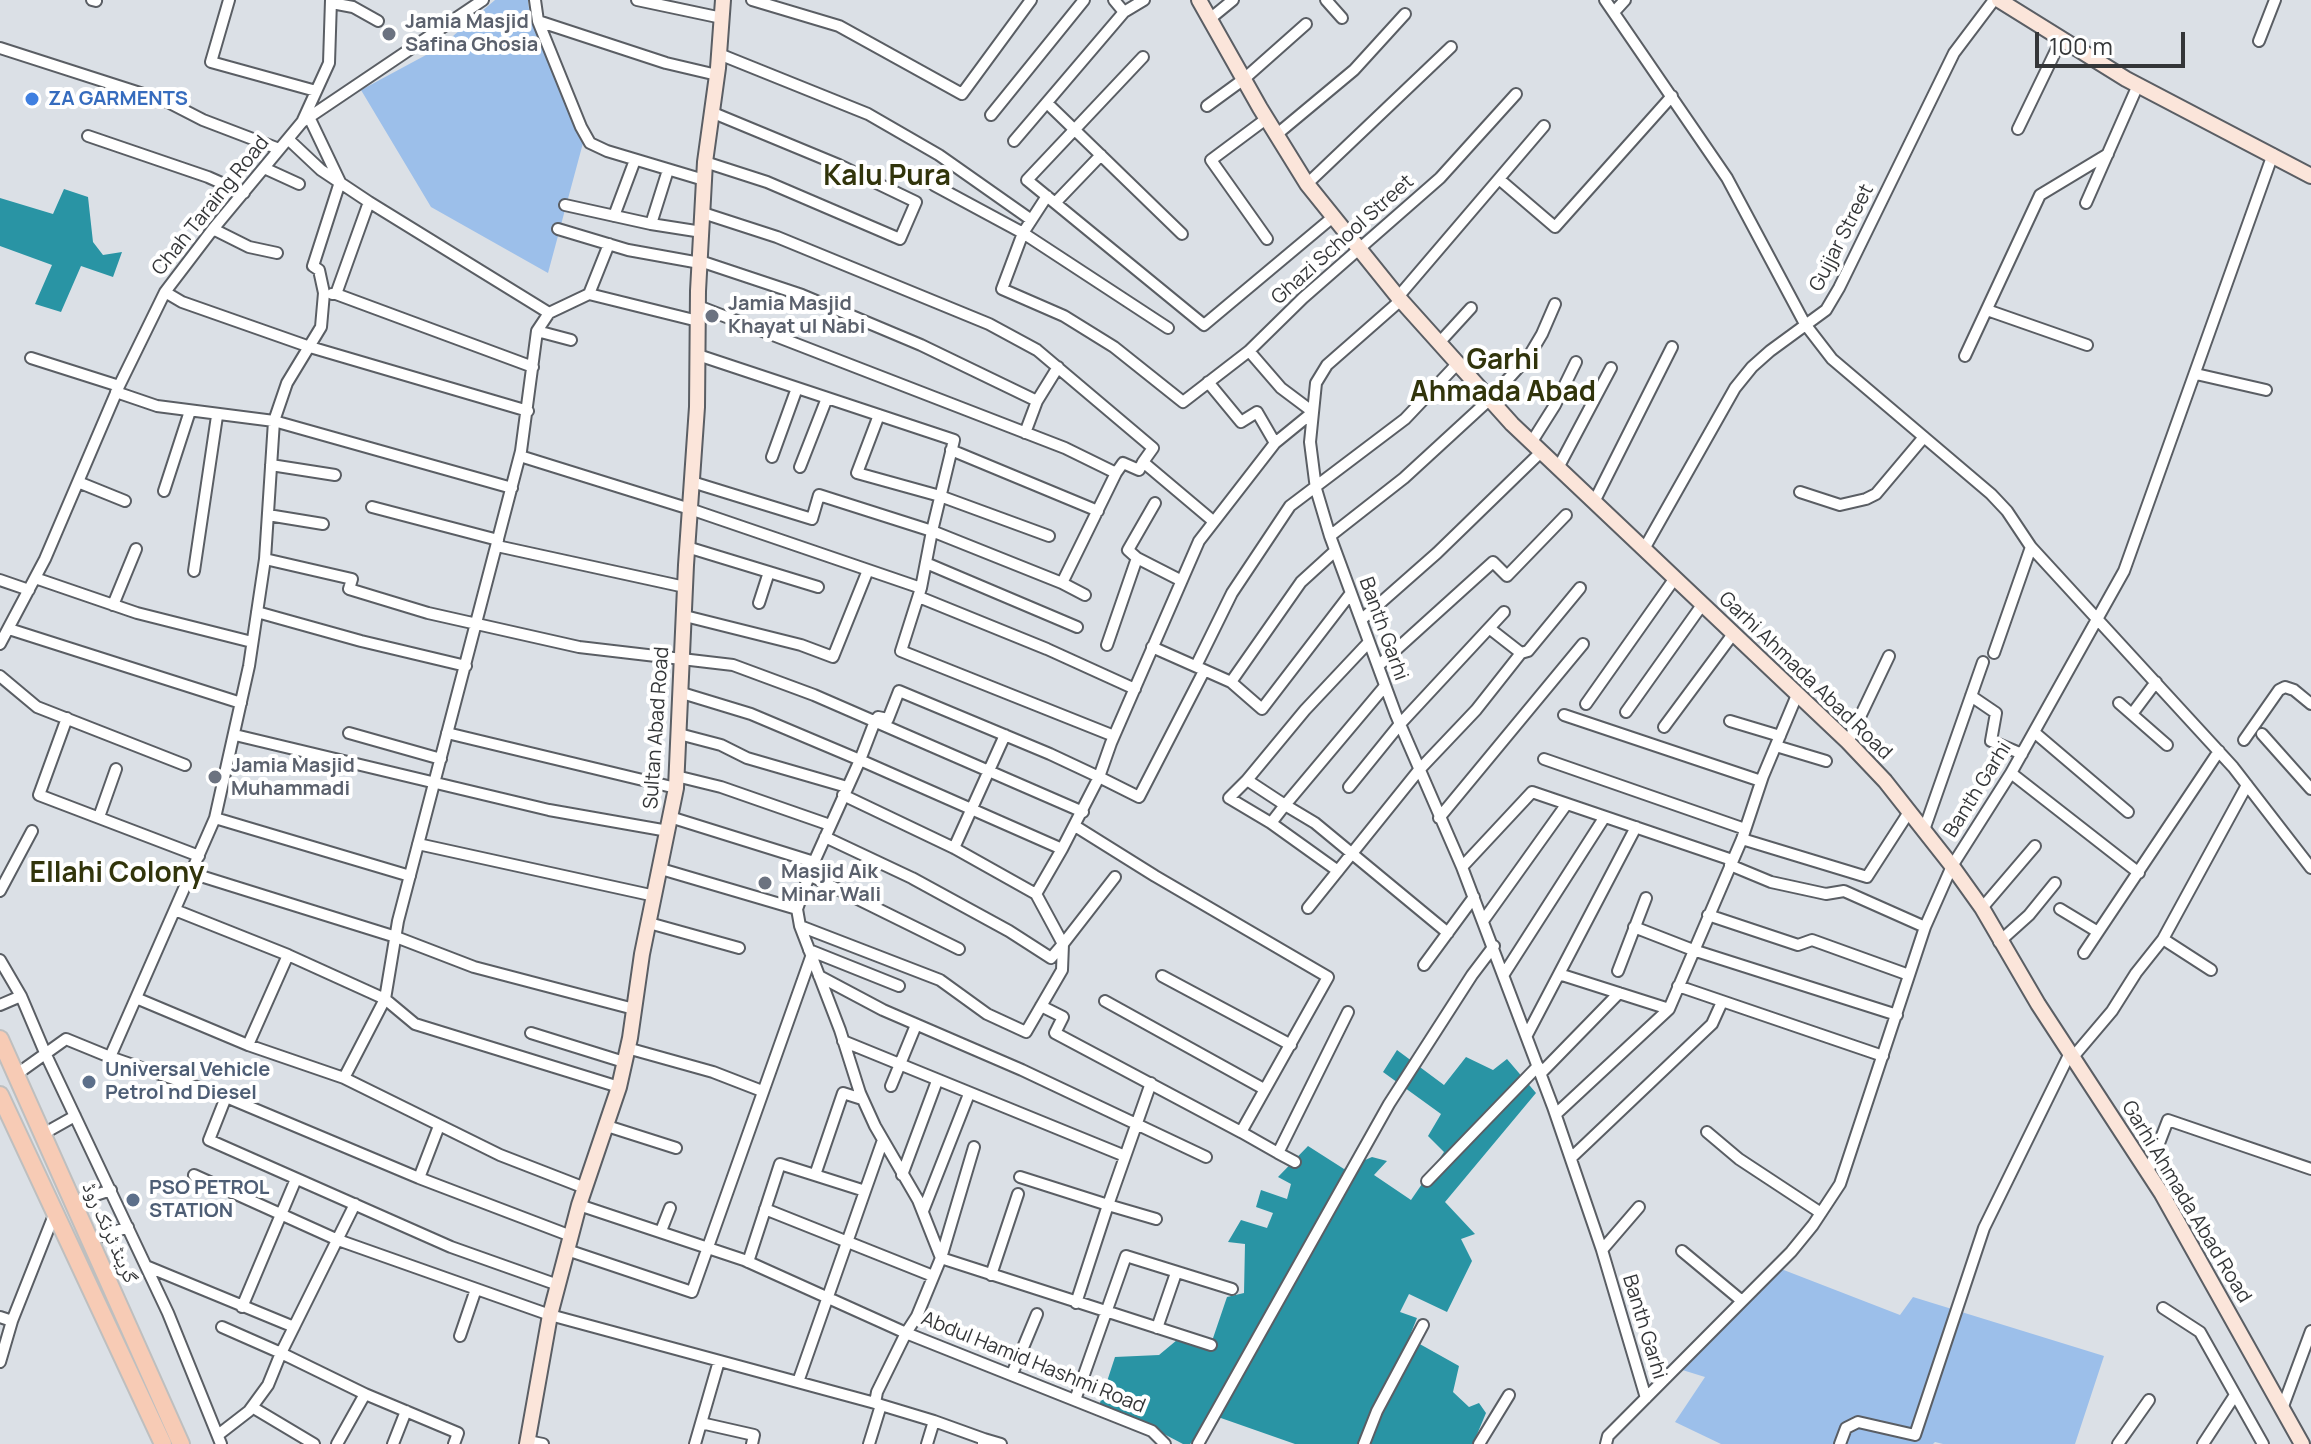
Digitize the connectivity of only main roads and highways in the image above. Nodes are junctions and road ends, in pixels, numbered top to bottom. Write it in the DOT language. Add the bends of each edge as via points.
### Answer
graph roads {
  1 [pos="0,1039"];
  2 [pos="0,1095"];
  3 [pos="163,1444"];
  4 [pos="181,1444"];
  1 -- 4 [label="main road, گرینڈ ٹرنک روڈ"];
  2 -- 3 [label="main road"];
}
